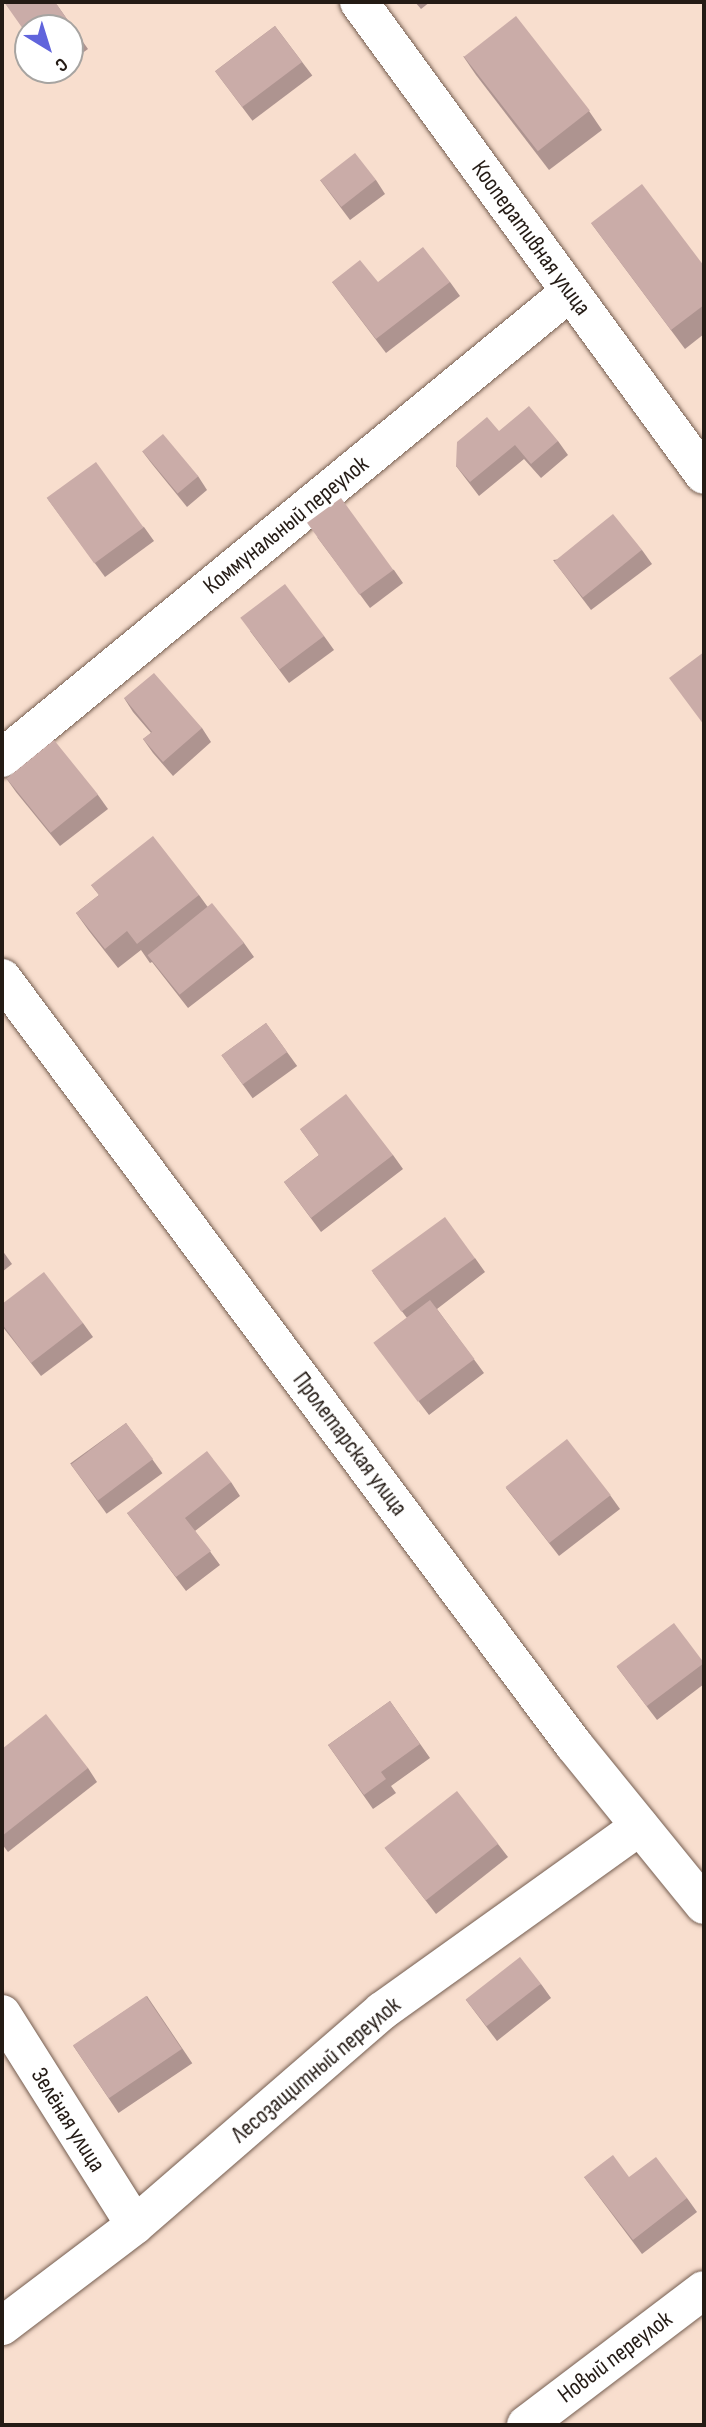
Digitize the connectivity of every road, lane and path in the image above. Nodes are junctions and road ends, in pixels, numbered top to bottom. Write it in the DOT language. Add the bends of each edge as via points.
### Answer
graph roads {
  1 [pos="359,2"];
  2 [pos="570,292"];
  3 [pos="704,475"];
  4 [pos="2,758"];
  5 [pos="2,978"];
  6 [pos="640,1826"];
  7 [pos="704,1905"];
  8 [pos="2,2014"];
  9 [pos="135,2225"];
  10 [pos="704,2290"];
  11 [pos="2,2326"];
  12 [pos="526,2425"];
  1 -- 2 [label="street, Кооперативная улица"];
  2 -- 3 [label="street, Кооперативная улица"];
  2 -- 4 [label="street, Коммунальный переулок"];
  5 -- 6 [label="street, Пролетарская улица" via="574,1745"];
  6 -- 7 [label="street, Пролетарская улица"];
  6 -- 9 [label="street, Лесозащитный переулок" via="382,2011"];
  8 -- 9 [label="street, Зелёная улица"];
  9 -- 11 [label="street, Лесозащитный переулок"];
  10 -- 12 [label="street, Новый переулок"];
}
